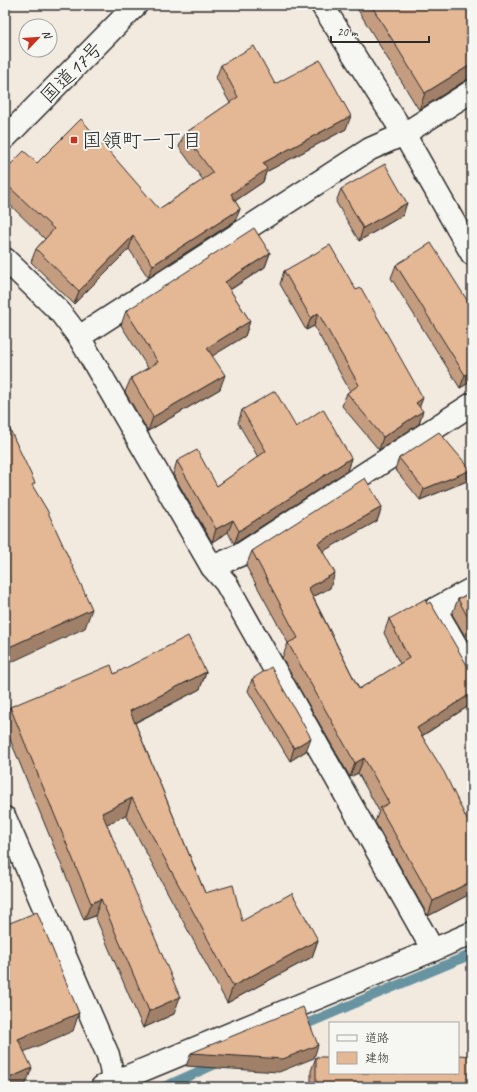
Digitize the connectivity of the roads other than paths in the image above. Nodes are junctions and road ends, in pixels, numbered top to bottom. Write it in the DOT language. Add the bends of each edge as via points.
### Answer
graph roads {
  1 [pos="136,5"];
  2 [pos="322,5"];
  3 [pos="472,92"];
  4 [pos="404,134"];
  5 [pos="5,138"];
  6 [pos="472,254"];
  7 [pos="5,259"];
  8 [pos="79,337"];
  9 [pos="472,404"];
  10 [pos="212,567"];
  11 [pos="472,590"];
  12 [pos="472,673"];
  13 [pos="5,818"];
  14 [pos="472,933"];
  15 [pos="433,950"];
  16 [pos="109,1086"];
  1 -- 5 [label="main road, 国道17号"];
  2 -- 4 [label="main road"];
  3 -- 4 [label="main road"];
  4 -- 6 [label="main road"];
  4 -- 8 [label="main road" via="370,149"];
  7 -- 8 [label="main road" via="60,312"];
  8 -- 10 [label="main road"];
  9 -- 10 [label="main road" via="240,554"];
  10 -- 15 [label="main road" via="226,583"];
  11 -- 12 [label="main road" via="435,609"];
  13 -- 16 [label="main road" via="108,1055 111,1068"];
  14 -- 15 [label="main road"];
  15 -- 16 [label="main road"];
}
